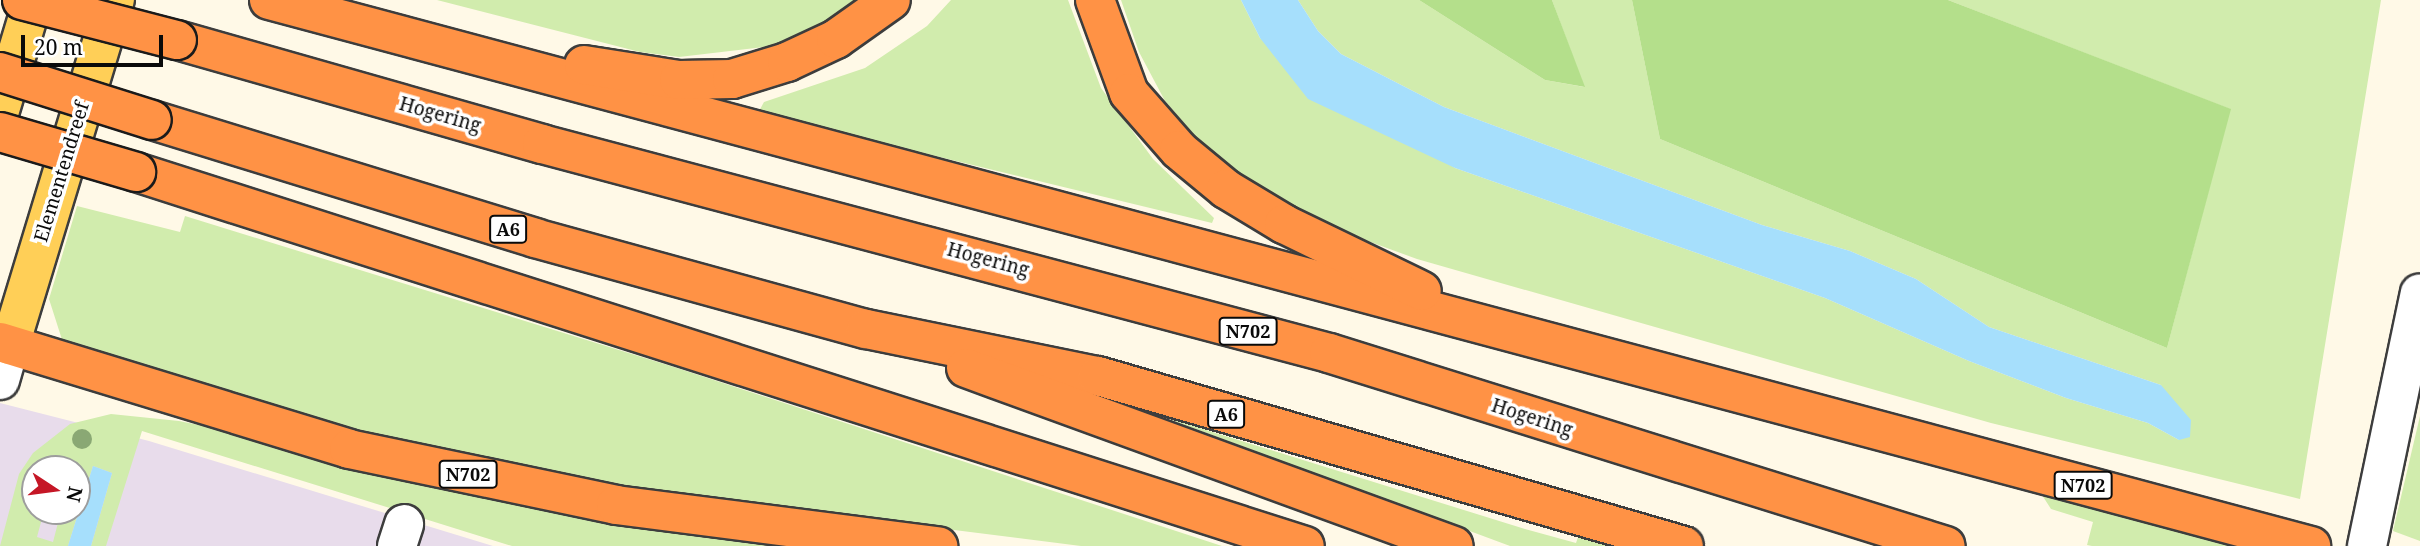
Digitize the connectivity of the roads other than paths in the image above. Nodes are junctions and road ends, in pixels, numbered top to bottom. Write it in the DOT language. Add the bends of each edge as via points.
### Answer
graph roads {
  1 [pos="22,0"];
  2 [pos="33,0"];
  3 [pos="115,0"];
  4 [pos="269,0"];
  5 [pos="891,0"];
  6 [pos="1095,0"];
  7 [pos="412,41"];
  8 [pos="0,72"];
  9 [pos="0,110"];
  10 [pos="0,132"];
  11 [pos="2420,293"];
  12 [pos="1499,328"];
  13 [pos="866,329"];
  14 [pos="3,356"];
  15 [pos="938,546"];
  16 [pos="1305,546"];
  17 [pos="1454,546"];
  18 [pos="1684,546"];
  19 [pos="1946,546"];
  20 [pos="2311,546"];
  21 [pos="2367,546"];
  1 -- 19 [label="highway, Hogering / N702, bridge" via="1329,353"];
  2 -- 9 [label="main road"];
  3 -- 14 [label="main road, Elementendreef"];
  4 -- 7 [label="highway, N702"];
  5 -- 7 [label="highway, N702" via="836,39 787,62 732,79 679,80"];
  6 -- 12 [label="highway, N702" via="1129,93 1180,150 1226,189 1284,224"];
  7 -- 12 [label="highway, N702"];
  8 -- 13 [label="highway, A6, bridge" via="535,238"];
  10 -- 16 [label="highway, bridge"];
  11 -- 21 [label="lane"];
  12 -- 20 [label="highway, N702"];
  13 -- 17 [label="highway, A6" via="1098,419"];
  13 -- 18 [label="highway, A6" via="1098,376"];
  14 -- 15 [label="highway, N702" via="349,449 616,505"];
}
